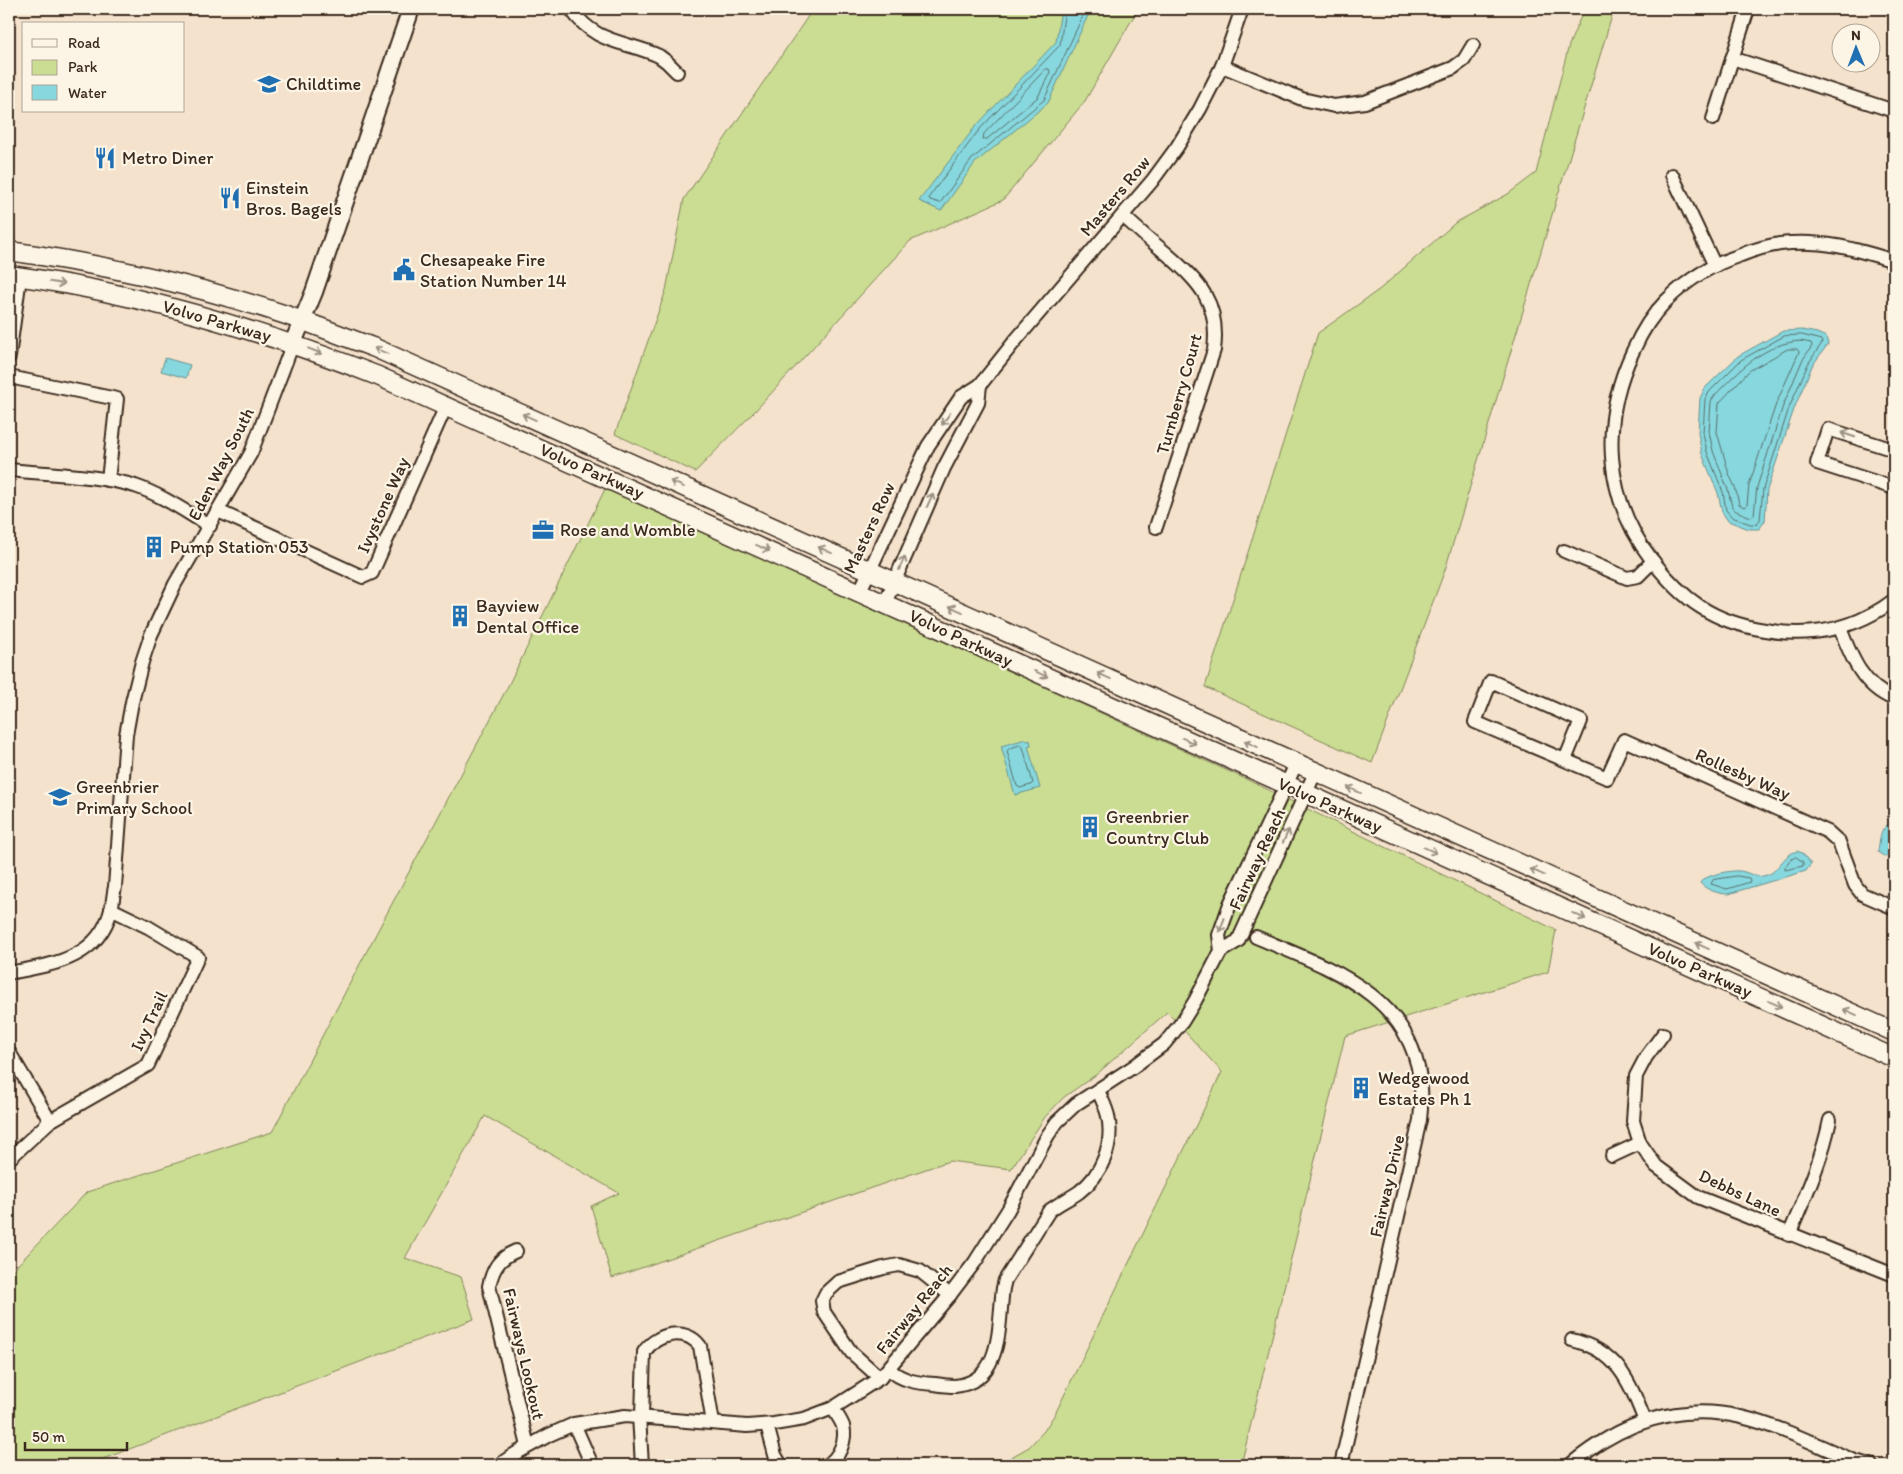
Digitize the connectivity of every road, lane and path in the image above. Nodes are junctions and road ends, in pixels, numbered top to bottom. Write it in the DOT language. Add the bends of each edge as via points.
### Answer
graph roads {
  1 [pos="410,9"];
  2 [pos="572,9"];
  3 [pos="1242,9"];
  4 [pos="1748,9"];
  5 [pos="1473,45"];
  6 [pos="1732,58"];
  7 [pos="1222,66"];
  8 [pos="677,72"];
  9 [pos="1894,111"];
  10 [pos="1713,119"];
  11 [pos="1672,175"];
  12 [pos="1123,216"];
  13 [pos="9,251"];
  14 [pos="1894,262"];
  15 [pos="1714,266"];
  16 [pos="14,276"];
  17 [pos="302,320"];
  18 [pos="293,343"];
  19 [pos="9,357"];
  20 [pos="9,377"];
  21 [pos="980,385"];
  22 [pos="446,406"];
  23 [pos="1894,450"];
  24 [pos="9,470"];
  25 [pos="108,480"];
  26 [pos="1894,488"];
  27 [pos="218,512"];
  28 [pos="210,526"];
  29 [pos="1156,527"];
  30 [pos="1564,551"];
  31 [pos="1653,561"];
  32 [pos="870,570"];
  33 [pos="894,581"];
  34 [pos="860,591"];
  35 [pos="1894,600"];
  36 [pos="885,603"];
  37 [pos="1840,628"];
  38 [pos="1894,699"];
  39 [pos="1566,760"];
  40 [pos="1296,764"];
  41 [pos="1315,773"];
  42 [pos="1286,785"];
  43 [pos="1306,794"];
  44 [pos="111,908"];
  45 [pos="1894,908"];
  46 [pos="1256,937"];
  47 [pos="1221,951"];
  48 [pos="9,973"];
  49 [pos="1894,1032"];
  50 [pos="1663,1034"];
  51 [pos="9,1052"];
  52 [pos="1894,1058"];
  53 [pos="1098,1090"];
  54 [pos="1830,1120"];
  55 [pos="50,1121"];
  56 [pos="1640,1144"];
  57 [pos="1612,1156"];
  58 [pos="9,1159"];
  59 [pos="1789,1235"];
  60 [pos="516,1251"];
  61 [pos="1894,1275"];
  62 [pos="950,1295"];
  63 [pos="1572,1340"];
  64 [pos="885,1373"];
  65 [pos="833,1408"];
  66 [pos="640,1416"];
  67 [pos="1645,1421"];
  68 [pos="713,1423"];
  69 [pos="574,1424"];
  70 [pos="767,1425"];
  71 [pos="528,1446"];
  72 [pos="499,1465"];
  73 [pos="592,1465"];
  74 [pos="642,1465"];
  75 [pos="781,1465"];
  76 [pos="827,1465"];
  77 [pos="1341,1465"];
  78 [pos="1570,1465"];
  79 [pos="1871,1465"];
  1 -- 17 [label="street"];
  2 -- 8 [label="street" via="589,29 602,37 659,56"];
  3 -- 7 [label="street, Masters Row"];
  4 -- 6 [label="street"];
  5 -- 7 [label="street" via="1464,60 1453,68 1365,102 1349,105 1334,106 1302,98"];
  6 -- 9 [label="street"];
  6 -- 10 [label="street"];
  7 -- 12 [label="street, Masters Row" via="1177,147"];
  11 -- 15 [label="street"];
  12 -- 21 [label="street, Masters Row"];
  12 -- 29 [label="street, Turnberry Court" via="1194,278 1208,299 1215,323 1214,350"];
  13 -- 17 [label="main road, Volvo Parkway" via="166,281"];
  14 -- 15 [label="street" via="1846,247 1802,242 1778,244"];
  15 -- 31 [label="street" via="1685,285 1654,315 1631,354 1616,394 1611,441 1618,492 1624,514"];
  16 -- 18 [label="main road, Volvo Parkway, one-way" via="88,288 180,309"];
  16 -- 19 [label="street"];
  17 -- 18 [label="street"];
  32 -- 17 [label="main road, Volvo Parkway, one-way" via="421,368"];
  18 -- 22 [label="main road, Volvo Parkway, one-way"];
  18 -- 27 [label="street, Eden Way South" via="251,452"];
  20 -- 25 [label="street" via="117,398"];
  21 -- 32 [label="street, Masters Row, one-way" via="961,396 928,446"];
  33 -- 21 [label="street, Masters Row, one-way" via="944,468 978,403"];
  22 -- 27 [label="street, Ivystone Way" via="372,573 363,577"];
  22 -- 34 [label="main road, Volvo Parkway, one-way"];
  23 -- 26 [label="street, one-way" via="1828,429 1817,463"];
  24 -- 25 [label="street"];
  25 -- 28 [label="street" via="136,486"];
  27 -- 28 [label="street, Eden Way South"];
  28 -- 44 [label="street, Eden Way South" via="175,584 151,635 137,680 126,735"];
  30 -- 31 [label="street" via="1627,578 1638,576"];
  31 -- 37 [label="street" via="1662,574 1692,601 1733,623 1796,634"];
  32 -- 33 [label="main road, Volvo Parkway"];
  32 -- 34 [label="street, Masters Row"];
  33 -- 36 [label="street, Masters Row"];
  40 -- 33 [label="main road, Volvo Parkway, one-way"];
  34 -- 36 [label="main road, Volvo Parkway"];
  35 -- 37 [label="street" via="1864,619"];
  36 -- 42 [label="main road, Volvo Parkway, one-way"];
  37 -- 38 [label="street" via="1863,676"];
  39 -- 39 [label="street, Rollesby Way" via="1476,722 1491,681 1580,721"];
  39 -- 45 [label="street, Rollesby Way" via="1607,778 1624,740 1828,832 1839,842 1854,885 1862,894"];
  40 -- 41 [label="main road, Volvo Parkway"];
  40 -- 42 [label="street, Fairway Reach"];
  41 -- 43 [label="street, Fairway Reach"];
  49 -- 41 [label="main road, Volvo Parkway, one-way"];
  42 -- 43 [label="main road, Volvo Parkway"];
  42 -- 47 [label="street, Fairway Reach, one-way" via="1230,904 1219,935"];
  47 -- 43 [label="street, Fairway Reach, one-way" via="1238,941"];
  43 -- 52 [label="main road, Volvo Parkway, one-way"];
  44 -- 48 [label="street, Eden Way South" via="98,936 74,957"];
  44 -- 55 [label="street, Ivy Trail" via="198,956 148,1065"];
  46 -- 77 [label="street, Fairway Drive" via="1336,971 1374,995 1408,1040 1420,1082 1420,1120"];
  47 -- 53 [label="street, Fairway Reach" via="1200,993 1173,1034 1140,1062"];
  50 -- 56 [label="street, Debbs Lane" via="1636,1076 1633,1121"];
  51 -- 55 [label="street"];
  53 -- 62 [label="street, Fairway Reach" via="1057,1122 986,1245"];
  53 -- 64 [label="street" via="1109,1125 1104,1161 1089,1184 1049,1211 1005,1280 996,1352 990,1365 978,1377 955,1386 912,1382"];
  54 -- 59 [label="street" via="1817,1169"];
  55 -- 58 [label="street, Ivy Trail"];
  56 -- 57 [label="street"];
  56 -- 59 [label="street, Debbs Lane" via="1656,1166 1698,1197"];
  59 -- 61 [label="street, Debbs Lane"];
  60 -- 71 [label="street, Fairways Lookout" via="497,1264 490,1286"];
  62 -- 64 [label="street, Fairway Reach"];
  62 -- 64 [label="street" via="920,1271 899,1265 838,1282 826,1293 822,1301 824,1312 851,1352"];
  63 -- 67 [label="street" via="1594,1347 1619,1367"];
  64 -- 65 [label="street, Fairway Reach"];
  65 -- 70 [label="street, Fairway Reach" via="804,1419"];
  65 -- 76 [label="street" via="844,1431 838,1456"];
  66 -- 68 [label="street, Fairway Reach"];
  66 -- 68 [label="street" via="644,1352 656,1340 686,1334 700,1346"];
  66 -- 69 [label="street, Fairway Reach" via="612,1416"];
  66 -- 74 [label="street"];
  67 -- 78 [label="street" via="1606,1438"];
  67 -- 79 [label="street" via="1687,1413 1739,1416"];
  68 -- 70 [label="street, Fairway Reach"];
  69 -- 71 [label="street, Fairway Reach"];
  69 -- 73 [label="street"];
  70 -- 75 [label="street"];
  71 -- 72 [label="street, Fairway Reach"];
}
